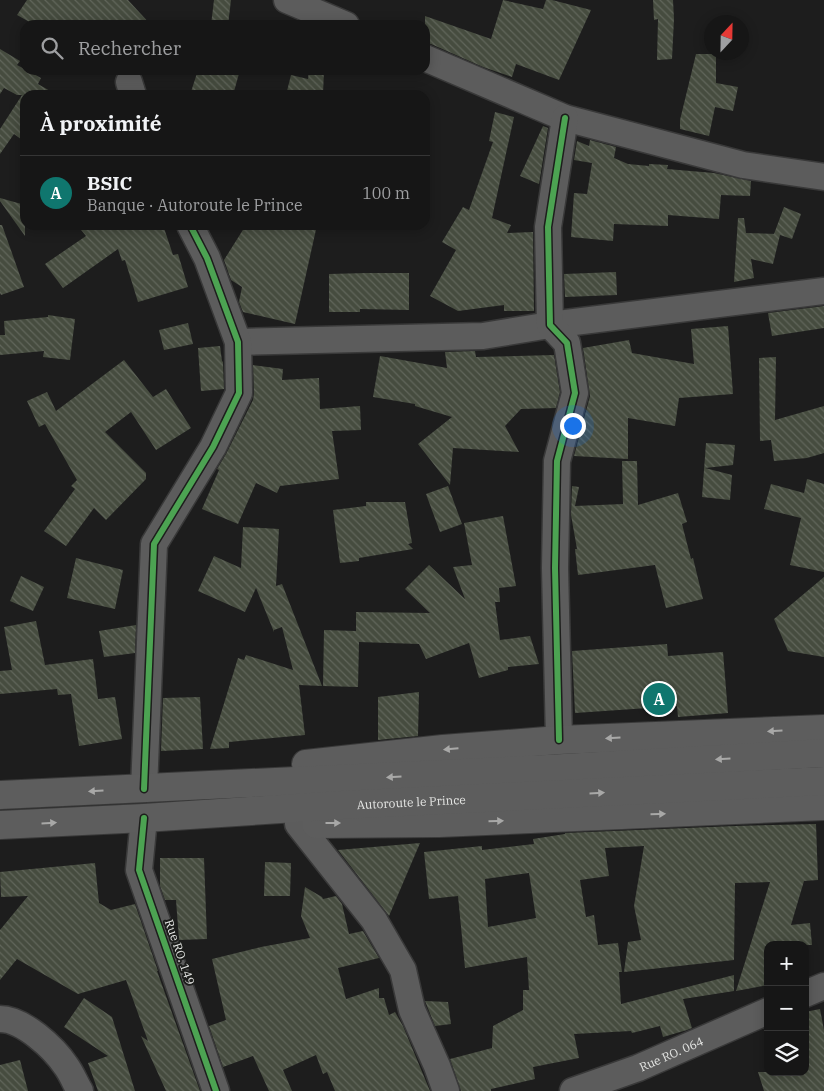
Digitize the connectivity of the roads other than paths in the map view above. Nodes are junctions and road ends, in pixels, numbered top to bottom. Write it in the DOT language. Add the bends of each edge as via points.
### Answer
graph roads {
  1 [pos="287,0"];
  2 [pos="334,20"];
  3 [pos="430,60"];
  4 [pos="565,118"];
  5 [pos="824,177"];
  6 [pos="193,230"];
  7 [pos="824,291"];
  8 [pos="550,325"];
  9 [pos="238,342"];
  10 [pos="824,729"];
  11 [pos="559,740"];
  12 [pos="824,754"];
  13 [pos="824,781"];
  14 [pos="548,782"];
  15 [pos="144,789"];
  16 [pos="0,795"];
  17 [pos="824,806"];
  18 [pos="144,818"];
  19 [pos="298,824"];
  20 [pos="0,825"];
  21 [pos="824,986"];
  22 [pos="809,992"];
  23 [pos="764,1013"];
  24 [pos="0,1019"];
  25 [pos="80,1091"];
  26 [pos="216,1091"];
  27 [pos="446,1091"];
  28 [pos="573,1091"];
  1 -- 2 [label="street"];
  3 -- 4 [label="street"];
  4 -- 5 [label="street" via="744,165"];
  4 -- 8 [label="street" via="548,227"];
  6 -- 9 [label="street" via="207,258"];
  7 -- 8 [label="street"];
  8 -- 9 [label="street" via="483,336"];
  8 -- 11 [label="street" via="567,343 575,393 557,461 555,568"];
  9 -- 15 [label="street" via="240,393 213,447 154,544"];
  10 -- 11 [label="main road, one-way"];
  11 -- 15 [label="main road, one-way" via="287,766"];
  12 -- 14 [label="main road, Autoroute le Prince, one-way"];
  14 -- 13 [label="main road, Autoroute le Prince, one-way"];
  14 -- 15 [label="main road, Autoroute le Prince, one-way"];
  14 -- 18 [label="main road, Autoroute le Prince" via="342,805"];
  15 -- 16 [label="main road, Autoroute le Prince, one-way"];
  19 -- 17 [label="main road, one-way" via="439,823"];
  18 -- 19 [label="main road"];
  20 -- 18 [label="main road, Autoroute le Prince, one-way"];
  18 -- 26 [label="street, Rue RO. 149" via="139,870"];
  19 -- 27 [label="street" via="374,920 403,970 412,1010"];
  21 -- 22 [label="street"];
  23 -- 28 [label="street, Rue RO. 064" via="638,1068"];
  24 -- 25 [label="street" via="8,1019 34,1032 66,1066"];
}
